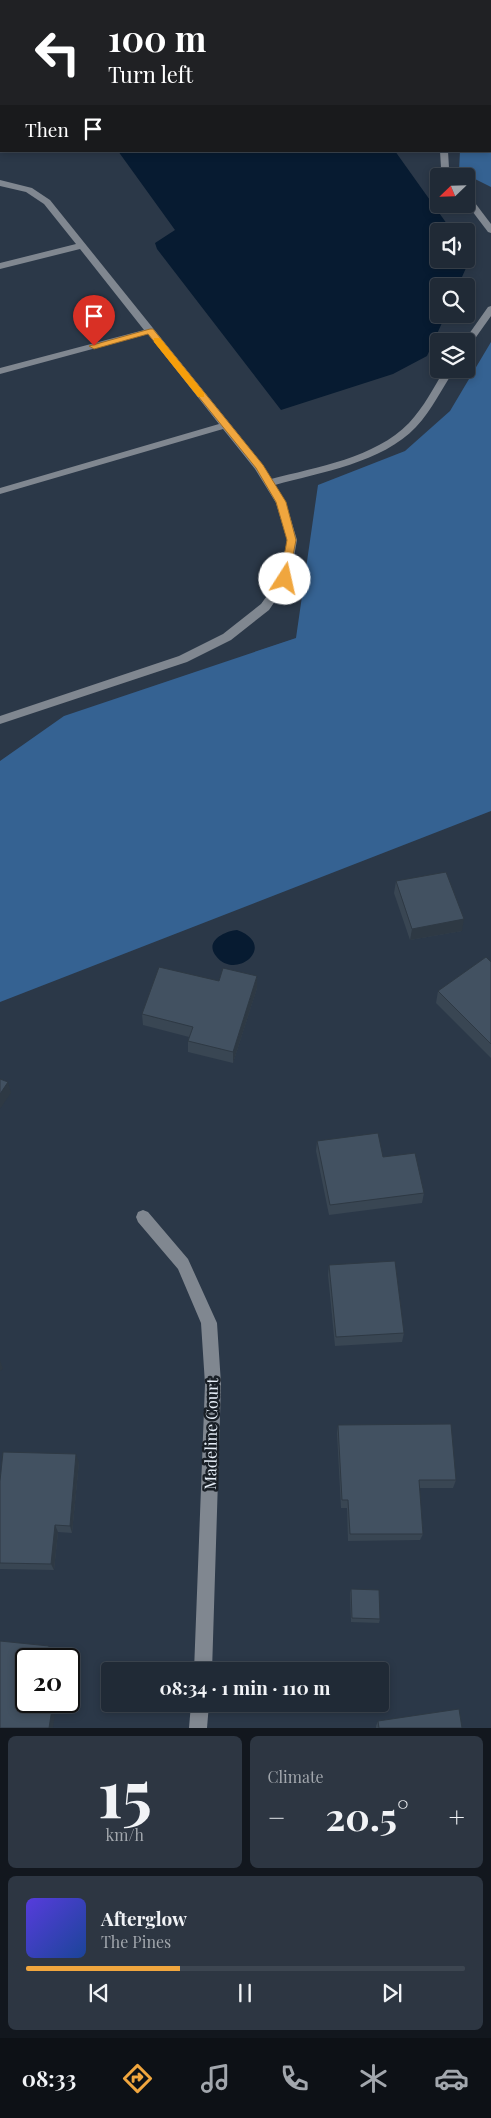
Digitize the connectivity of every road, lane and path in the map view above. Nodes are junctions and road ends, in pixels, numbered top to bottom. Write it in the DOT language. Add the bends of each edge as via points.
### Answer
graph roads {
  1 [pos="444,152"];
  2 [pos="445,168"];
  3 [pos="0,183"];
  4 [pos="475,209"];
  5 [pos="491,230"];
  6 [pos="80,246"];
  7 [pos="0,266"];
  8 [pos="491,309"];
  9 [pos="150,331"];
  10 [pos="474,333"];
  11 [pos="0,371"];
  12 [pos="444,378"];
  13 [pos="225,425"];
  14 [pos="269,482"];
  15 [pos="0,491"];
  16 [pos="0,720"];
  17 [pos="143,1217"];
  18 [pos="202,1662"];
  19 [pos="199,1712"];
  20 [pos="198,1728"];
  1 -- 2 [label="street"];
  3 -- 6 [label="street" via="29,190 47,202"];
  4 -- 5 [label="street"];
  6 -- 7 [label="street"];
  6 -- 9 [label="street"];
  8 -- 10 [label="street"];
  9 -- 11 [label="street"];
  9 -- 13 [label="street"];
  12 -- 14 [label="street" via="411,426 382,446 350,460"];
  13 -- 14 [label="street"];
  13 -- 15 [label="street"];
  14 -- 16 [label="street" via="281,502 292,540 285,579 265,607 228,637 183,659"];
  17 -- 18 [label="street, Madeline Court" via="183,1264 209,1323 213,1384"];
  19 -- 20 [label="street"];
}
